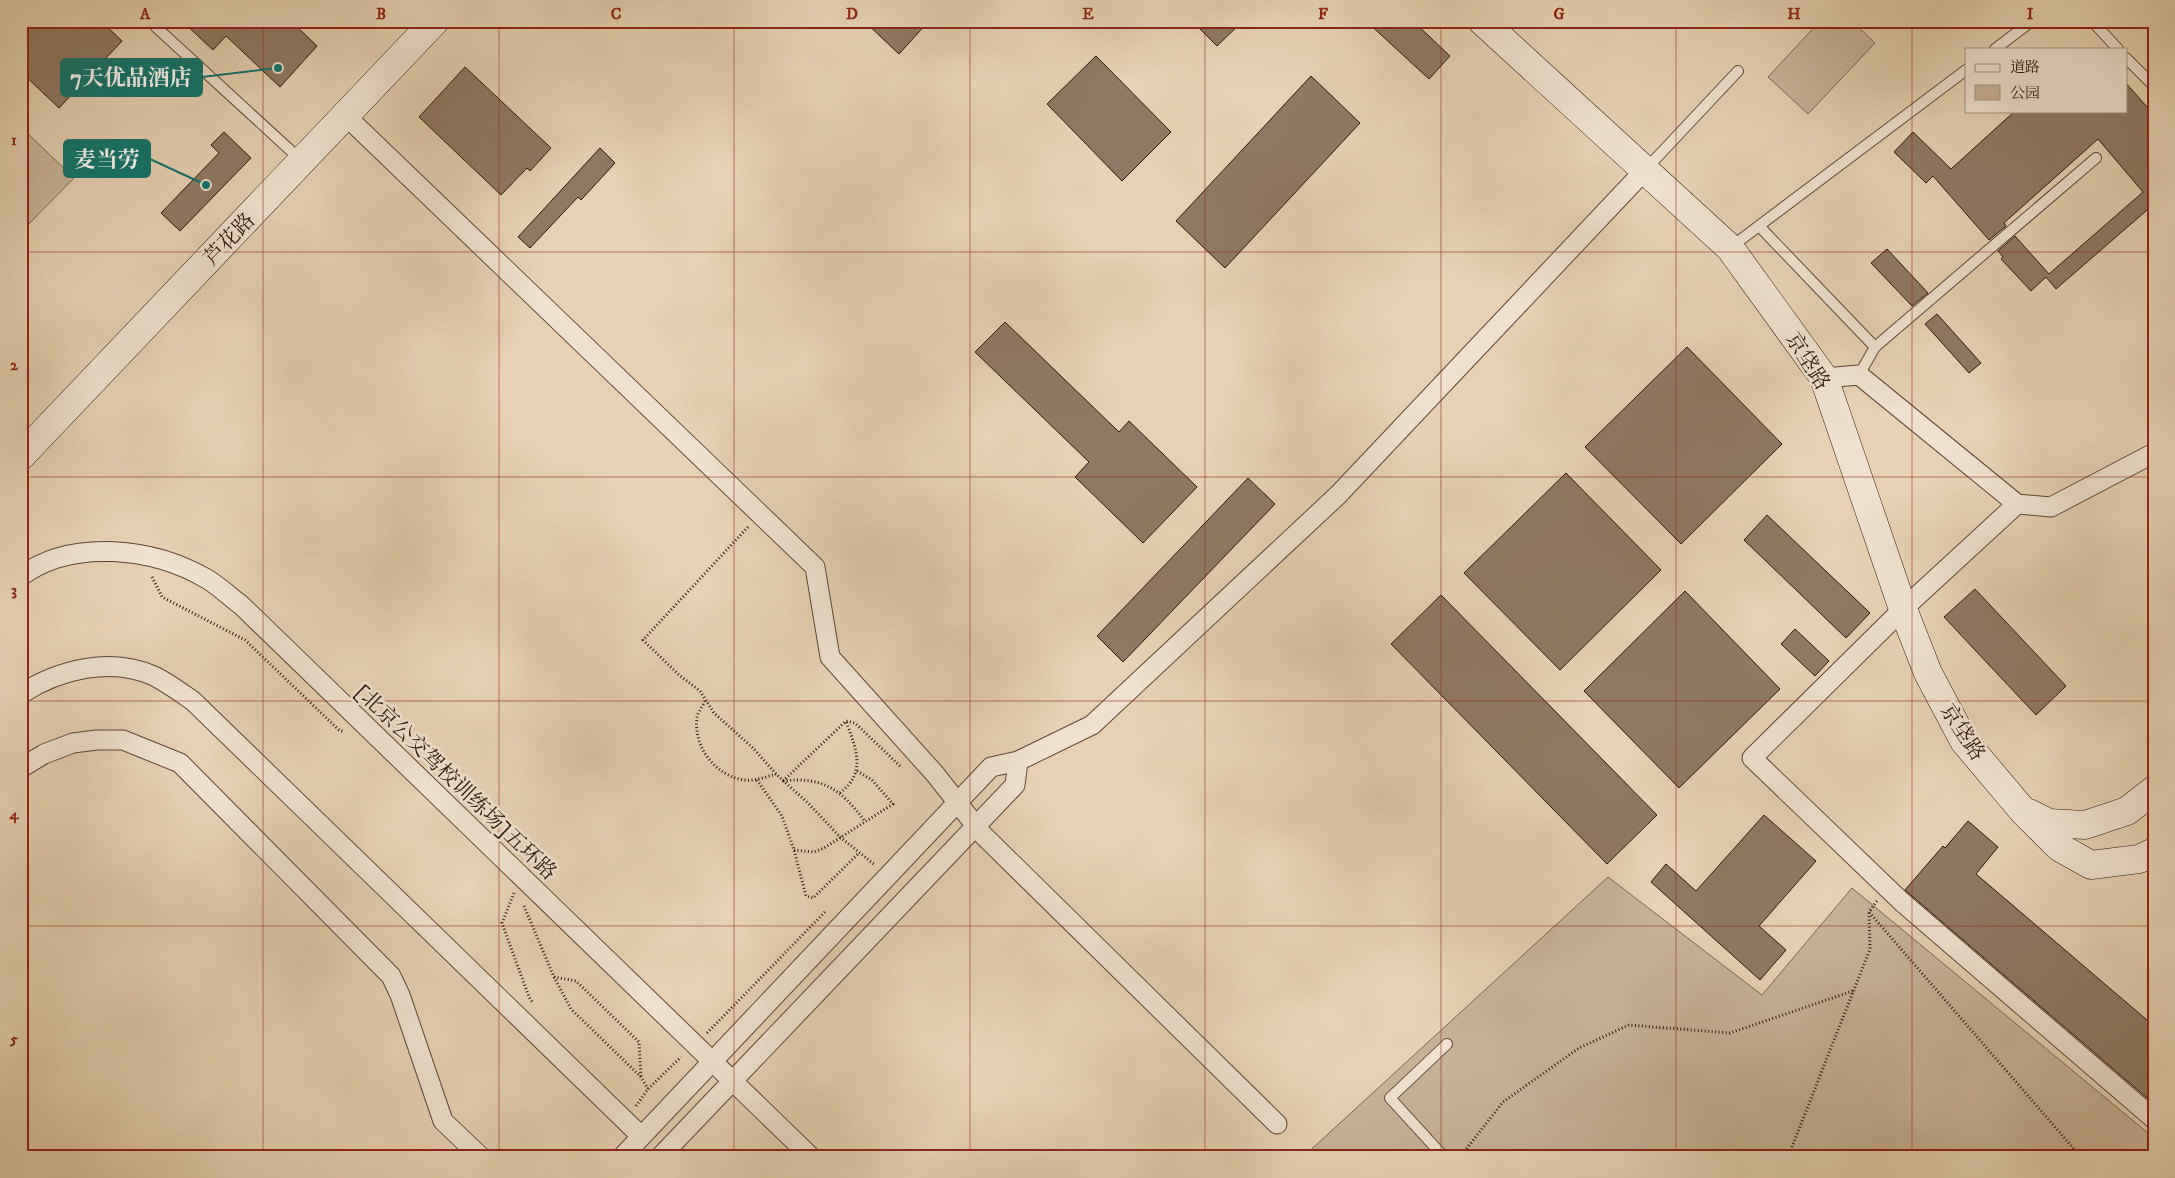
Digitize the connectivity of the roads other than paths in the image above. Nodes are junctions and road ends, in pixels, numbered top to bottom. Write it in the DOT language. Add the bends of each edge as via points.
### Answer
graph roads {
  1 [pos="154,21"];
  2 [pos="436,21"];
  3 [pos="1482,21"];
  4 [pos="2032,21"];
  5 [pos="2092,21"];
  6 [pos="1996,48"];
  7 [pos="2117,48"];
  8 [pos="2128,60"];
  9 [pos="1738,71"];
  10 [pos="1965,71"];
  11 [pos="2154,86"];
  12 [pos="346,116"];
  13 [pos="2096,158"];
  14 [pos="302,162"];
  15 [pos="1645,170"];
  16 [pos="1759,226"];
  17 [pos="1730,248"];
  18 [pos="1875,347"];
  19 [pos="1859,375"];
  20 [pos="1824,378"];
  21 [pos="2154,453"];
  22 [pos="21,456"];
  23 [pos="2017,504"];
  24 [pos="21,576"];
  25 [pos="1903,609"];
  26 [pos="21,694"];
  27 [pos="1018,762"];
  28 [pos="21,768"];
  29 [pos="2154,781"];
  30 [pos="2154,790"];
  31 [pos="958,803"];
  32 [pos="2023,810"];
  33 [pos="2127,811"];
  34 [pos="976,826"];
  35 [pos="2150,860"];
  36 [pos="1447,1044"];
  37 [pos="713,1061"];
  38 [pos="734,1080"];
  39 [pos="2154,1119"];
  40 [pos="1276,1124"];
  41 [pos="642,1136"];
  42 [pos="481,1157"];
  43 [pos="622,1157"];
  44 [pos="660,1157"];
  45 [pos="811,1157"];
  46 [pos="1444,1157"];
  1 -- 14 [label="lane" via="156,27"];
  2 -- 12 [label="street, 芦花路"];
  3 -- 15 [label="street, 京垡路"];
  4 -- 6 [label="lane"];
  5 -- 7 [label="lane"];
  8 -- 11 [label="lane"];
  9 -- 15 [label="lane"];
  10 -- 16 [label="lane"];
  12 -- 14 [label="street, 芦花路"];
  12 -- 31 [label="street" via="815,567 830,657"];
  13 -- 18 [label="lane"];
  14 -- 22 [label="street, 芦花路"];
  15 -- 17 [label="street, 京垡路"];
  15 -- 27 [label="street" via="1345,488 1291,540 1092,724"];
  16 -- 17 [label="lane"];
  16 -- 18 [label="lane"];
  17 -- 20 [label="street, 京垡路"];
  18 -- 19 [label="lane"];
  19 -- 20 [label="street"];
  19 -- 23 [label="street"];
  20 -- 25 [label="street, 京垡路"];
  21 -- 23 [label="street" via="2051,508"];
  23 -- 25 [label="street"];
  24 -- 37 [label="street, [北京公交驾校训练场]五环路" via="49,561 75,554 105,552 140,554 208,580 241,605"];
  25 -- 32 [label="street, 京垡路" via="1928,673 1964,741"];
  25 -- 39 [label="street" via="1752,758 1886,887"];
  26 -- 41 [label="street" via="63,673 96,667 152,675 174,687 631,1113"];
  27 -- 31 [label="street" via="991,767"];
  27 -- 34 [label="street" via="1016,785"];
  28 -- 42 [label="street" via="44,754 73,743 97,740 122,740 180,763 391,976 442,1122"];
  29 -- 33 [label="lane"];
  30 -- 33 [label="street"];
  31 -- 34 [label="street"];
  31 -- 37 [label="street"];
  32 -- 33 [label="street" via="2050,823 2068,825 2085,825"];
  32 -- 35 [label="street" via="2058,847 2091,864"];
  34 -- 38 [label="street"];
  34 -- 40 [label="street"];
  36 -- 46 [label="lane" via="1390,1098"];
  37 -- 38 [label="street, [北京公交驾校训练场]五环路"];
  37 -- 41 [label="street"];
  38 -- 44 [label="street"];
  38 -- 45 [label="street, [北京公交驾校训练场]五环路"];
  41 -- 43 [label="street"];
}
